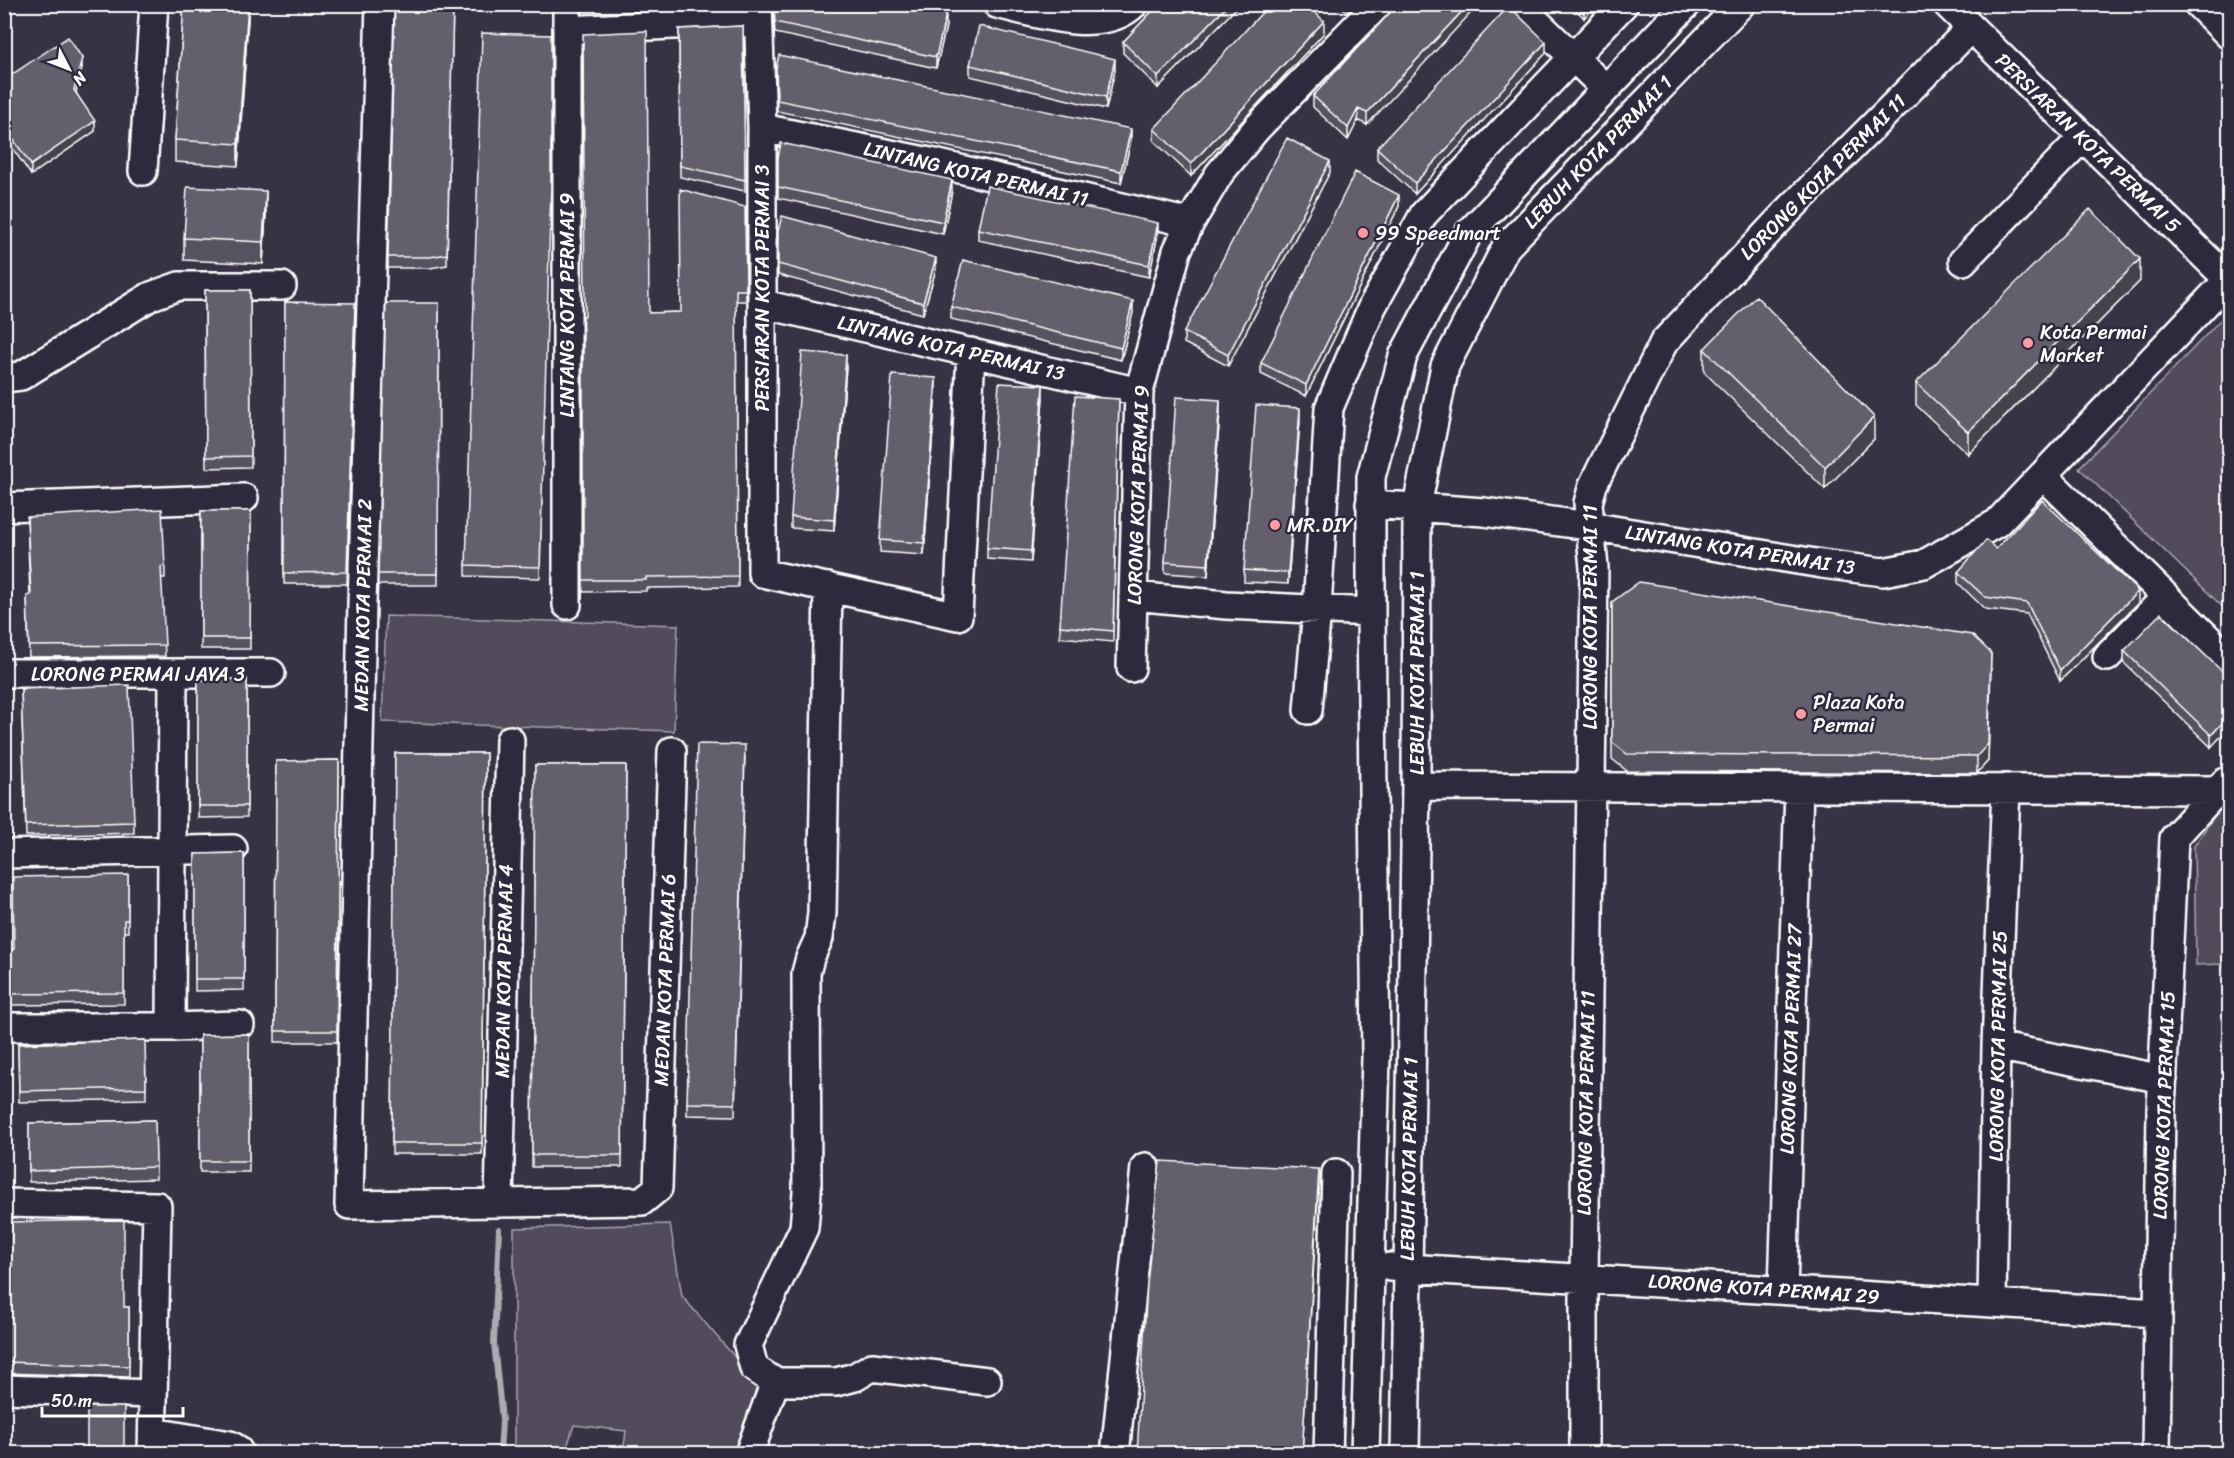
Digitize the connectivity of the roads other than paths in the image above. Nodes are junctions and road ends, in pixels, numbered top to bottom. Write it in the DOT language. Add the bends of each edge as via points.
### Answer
graph roads {
  1 [pos="154,4"];
  2 [pos="380,4"];
  3 [pos="997,4"];
  4 [pos="1134,4"];
  5 [pos="1378,4"];
  6 [pos="1518,4"];
  7 [pos="1624,4"];
  8 [pos="1687,4"];
  9 [pos="1741,4"];
  10 [pos="1947,4"];
  11 [pos="2198,4"];
  12 [pos="758,13"];
  13 [pos="567,17"];
  14 [pos="1971,28"];
  15 [pos="2229,36"];
  16 [pos="1573,56"];
  17 [pos="1606,89"];
  18 [pos="762,128"];
  19 [pos="2082,137"];
  20 [pos="143,171"];
  21 [pos="1190,223"];
  22 [pos="1963,261"];
  23 [pos="2229,280"];
  24 [pos="282,286"];
  25 [pos="763,304"];
  26 [pos="971,352"];
  27 [pos="4,378"];
  28 [pos="1139,392"];
  29 [pos="2043,475"];
  30 [pos="244,498"];
  31 [pos="1370,504"];
  32 [pos="1417,506"];
  33 [pos="4,507"];
  34 [pos="1589,526"];
  35 [pos="828,588"];
  36 [pos="1134,596"];
  37 [pos="2166,597"];
  38 [pos="567,605"];
  39 [pos="1317,609"];
  40 [pos="1371,612"];
  41 [pos="2107,657"];
  42 [pos="2229,660"];
  43 [pos="1131,668"];
  44 [pos="4,673"];
  45 [pos="271,673"];
  46 [pos="173,675"];
  47 [pos="1308,710"];
  48 [pos="510,740"];
  49 [pos="672,751"];
  50 [pos="2224,784"];
  51 [pos="1416,786"];
  52 [pos="1590,787"];
  53 [pos="1799,788"];
  54 [pos="2006,788"];
  55 [pos="233,849"];
  56 [pos="172,851"];
  57 [pos="4,854"];
  58 [pos="240,1025"];
  59 [pos="4,1027"];
  60 [pos="171,1028"];
  61 [pos="1996,1046"];
  62 [pos="2163,1079"];
  63 [pos="1145,1167"];
  64 [pos="1336,1173"];
  65 [pos="499,1202"];
  66 [pos="4,1203"];
  67 [pos="1369,1265"];
  68 [pos="1407,1268"];
  69 [pos="1584,1278"];
  70 [pos="1783,1290"];
  71 [pos="1992,1303"];
  72 [pos="2158,1313"];
  73 [pos="987,1381"];
  74 [pos="776,1382"];
  75 [pos="4,1389"];
  76 [pos="153,1394"];
  77 [pos="153,1443"];
  78 [pos="240,1454"];
  79 [pos="749,1454"];
  80 [pos="1115,1454"];
  81 [pos="1328,1454"];
  82 [pos="1365,1454"];
  83 [pos="1405,1454"];
  84 [pos="1584,1454"];
  85 [pos="2156,1454"];
  1 -- 20 [label="street"];
  2 -- 65 [label="street, MEDAN KOTA PERMAI 2" via="349,1205"];
  3 -- 4 [label="street" via="1055,17 1099,21 1125,13"];
  5 -- 21 [label="street, LORONG KOTA PERMAI 9" via="1257,128 1219,174"];
  6 -- 16 [label="street"];
  7 -- 16 [label="street"];
  8 -- 17 [label="street, LEBUH KOTA PERMAI 1"];
  9 -- 32 [label="street, LEBUH KOTA PERMAI 1" via="1506,247 1445,366"];
  10 -- 14 [label="street, PERSIARAN KOTA PERMAI 5"];
  11 -- 15 [label="street"];
  12 -- 13 [label="street"];
  12 -- 18 [label="street, PERSIARAN KOTA PERMAI 3"];
  13 -- 38 [label="street, LINTANG KOTA PERMAI 9"];
  14 -- 19 [label="street, PERSIARAN KOTA PERMAI 5"];
  14 -- 34 [label="street, LORONG KOTA PERMAI 11" via="1664,342 1593,485 1588,503"];
  16 -- 17 [label="street"];
  16 -- 39 [label="street" via="1424,214 1372,307 1329,408"];
  17 -- 31 [label="street, LEBUH KOTA PERMAI 1" via="1468,234 1403,356 1371,477"];
  18 -- 21 [label="street, LINTANG KOTA PERMAI 11" via="930,162"];
  18 -- 25 [label="street, PERSIARAN KOTA PERMAI 3"];
  19 -- 22 [label="street"];
  19 -- 23 [label="street, PERSIARAN KOTA PERMAI 5"];
  21 -- 28 [label="street, LORONG KOTA PERMAI 9" via="1177,251"];
  23 -- 29 [label="street, LINTANG KOTA PERMAI 13"];
  24 -- 27 [label="street" via="179,286 151,296 21,376"];
  25 -- 26 [label="street, LINTANG KOTA PERMAI 13"];
  25 -- 35 [label="street, PERSIARAN KOTA PERMAI 3" via="762,573"];
  26 -- 28 [label="street, LINTANG KOTA PERMAI 13"];
  26 -- 35 [label="street" via="958,616"];
  28 -- 36 [label="street, LORONG KOTA PERMAI 9"];
  29 -- 34 [label="street, LINTANG KOTA PERMAI 13" via="1988,529 1924,564 1883,572"];
  29 -- 37 [label="street"];
  30 -- 33 [label="street"];
  31 -- 32 [label="street, LINTANG KOTA PERMAI 13"];
  31 -- 40 [label="street, LEBUH KOTA PERMAI 1"];
  32 -- 34 [label="street, LINTANG KOTA PERMAI 13"];
  32 -- 51 [label="street, LEBUH KOTA PERMAI 1"];
  34 -- 52 [label="street, LORONG KOTA PERMAI 11" via="1594,568"];
  35 -- 74 [label="street" via="822,914 819,938 806,973 804,1228 748,1345 754,1368"];
  36 -- 39 [label="street"];
  36 -- 43 [label="street, LORONG KOTA PERMAI 9"];
  37 -- 41 [label="street"];
  37 -- 42 [label="street"];
  39 -- 40 [label="street"];
  39 -- 47 [label="street"];
  40 -- 67 [label="street, LEBUH KOTA PERMAI 1" via="1376,1056"];
  44 -- 46 [label="street, LORONG PERMAI JAYA 3"];
  45 -- 46 [label="street, LORONG PERMAI JAYA 3"];
  46 -- 56 [label="street"];
  48 -- 65 [label="street, MEDAN KOTA PERMAI 4"];
  49 -- 65 [label="street, MEDAN KOTA PERMAI 6" via="658,1188 642,1201"];
  50 -- 54 [label="street"];
  50 -- 62 [label="street, LORONG KOTA PERMAI 15" via="2174,838"];
  51 -- 52 [label="street"];
  51 -- 68 [label="street, LEBUH KOTA PERMAI 1"];
  52 -- 53 [label="street"];
  52 -- 69 [label="street, LORONG KOTA PERMAI 11"];
  53 -- 54 [label="street"];
  53 -- 70 [label="street, LORONG KOTA PERMAI 27"];
  54 -- 61 [label="street, LORONG KOTA PERMAI 25"];
  55 -- 56 [label="street"];
  56 -- 57 [label="street"];
  56 -- 60 [label="street"];
  58 -- 60 [label="street"];
  59 -- 60 [label="street"];
  61 -- 62 [label="street"];
  61 -- 71 [label="street, LORONG KOTA PERMAI 25"];
  62 -- 72 [label="street, LORONG KOTA PERMAI 15"];
  63 -- 80 [label="street"];
  64 -- 81 [label="street"];
  66 -- 76 [label="street" via="157,1206"];
  67 -- 68 [label="street, LORONG KOTA PERMAI 29"];
  67 -- 82 [label="street, LEBUH KOTA PERMAI 1"];
  68 -- 69 [label="street, LORONG KOTA PERMAI 29"];
  68 -- 83 [label="street, LEBUH KOTA PERMAI 1"];
  69 -- 70 [label="street, LORONG KOTA PERMAI 29"];
  69 -- 84 [label="street, LORONG KOTA PERMAI 11"];
  70 -- 71 [label="street, LORONG KOTA PERMAI 29"];
  71 -- 72 [label="street, LORONG KOTA PERMAI 29"];
  72 -- 85 [label="street, LORONG KOTA PERMAI 15"];
  73 -- 74 [label="street" via="872,1367 836,1382"];
  74 -- 79 [label="street"];
  75 -- 76 [label="street"];
  76 -- 77 [label="street"];
  77 -- 78 [label="street" via="230,1445"];
}
